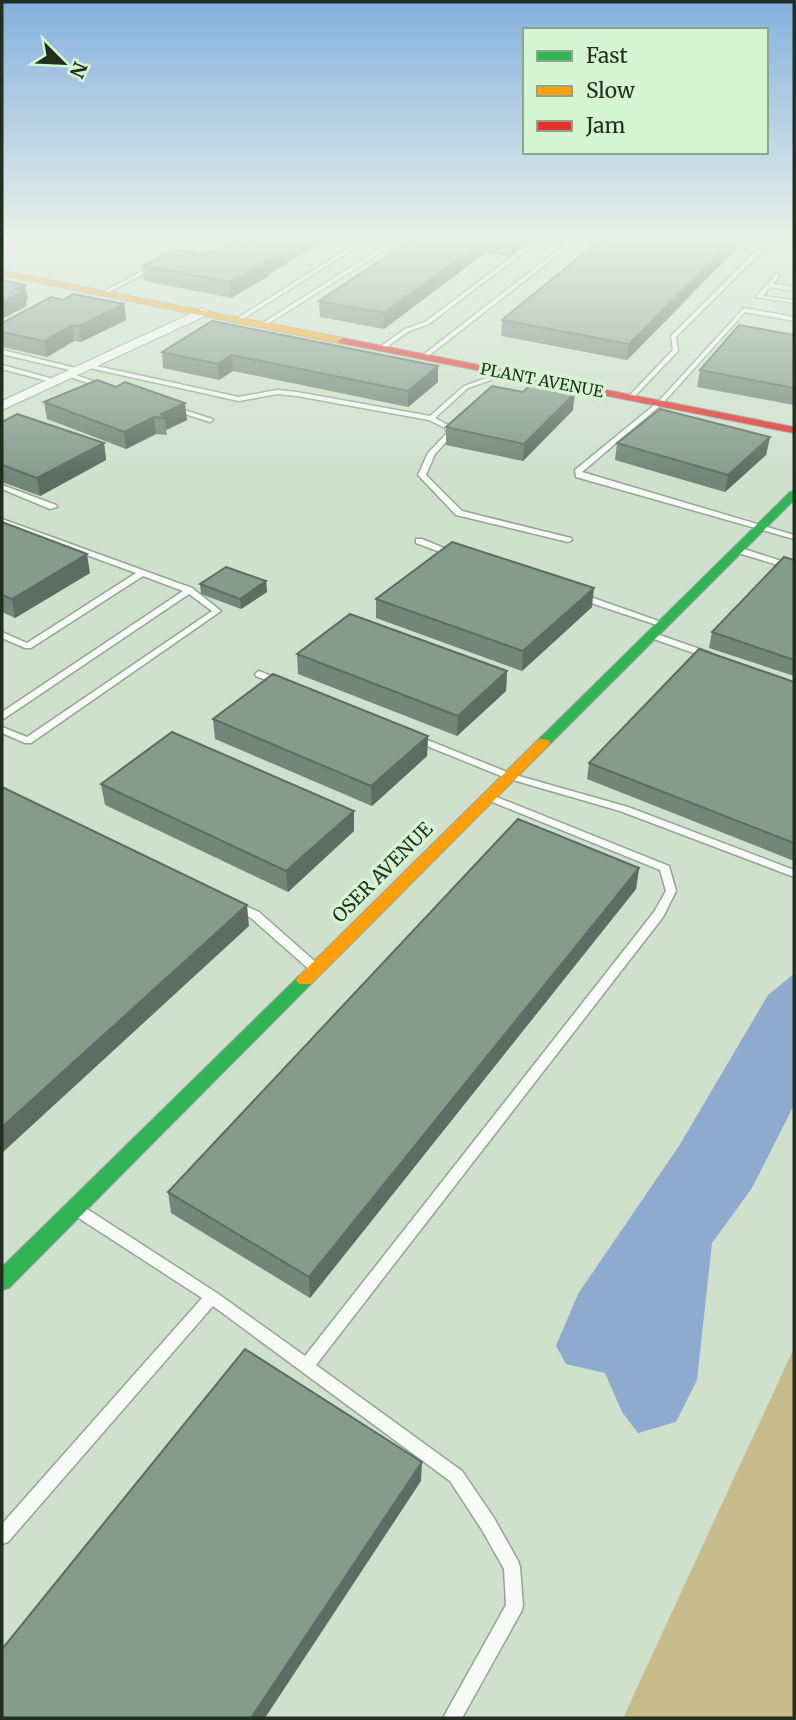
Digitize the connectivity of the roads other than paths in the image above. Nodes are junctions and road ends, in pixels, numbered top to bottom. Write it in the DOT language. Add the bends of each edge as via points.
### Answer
graph roads {
  1 [pos="194,316"];
  2 [pos="225,316"];
  3 [pos="243,316"];
  4 [pos="276,316"];
  5 [pos="436,316"];
  6 [pos="476,316"];
  7 [pos="694,316"];
  8 [pos="738,316"];
  9 [pos="239,319"];
  10 [pos="264,324"];
  11 [pos="724,332"];
  12 [pos="736,334"];
  13 [pos="382,348"];
  14 [pos="2,352"];
  15 [pos="425,356"];
  16 [pos="2,367"];
  17 [pos="78,370"];
  18 [pos="499,371"];
  19 [pos="55,381"];
  20 [pos="108,387"];
  21 [pos="631,397"];
  22 [pos="660,403"];
  23 [pos="2,406"];
  24 [pos="172,408"];
  25 [pos="431,418"];
  26 [pos="210,420"];
  27 [pos="794,430"];
  28 [pos="2,487"];
  29 [pos="794,494"];
  30 [pos="54,507"];
  31 [pos="2,521"];
  32 [pos="760,528"];
  33 [pos="794,537"];
  34 [pos="568,540"];
  35 [pos="419,541"];
  36 [pos="737,550"];
  37 [pos="470,559"];
  38 [pos="794,568"];
  39 [pos="142,573"];
  40 [pos="189,590"];
  41 [pos="574,594"];
  42 [pos="657,630"];
  43 [pos="2,635"];
  44 [pos="713,657"];
  45 [pos="259,674"];
  46 [pos="296,689"];
  47 [pos="2,716"];
  48 [pos="2,730"];
  49 [pos="409,735"];
  50 [pos="509,776"];
  51 [pos="488,797"];
  52 [pos="794,874"];
  53 [pos="219,897"];
  54 [pos="315,968"];
  55 [pos="75,1209"];
  56 [pos="2,1281"];
  57 [pos="212,1297"];
  58 [pos="306,1366"];
  59 [pos="2,1536"];
  60 [pos="452,1718"];
  1 -- 17 [label="street"];
  2 -- 9 [label="street, PLANT AVENUE"];
  3 -- 9 [label="lane"];
  4 -- 10 [label="lane"];
  5 -- 13 [label="lane"];
  6 -- 15 [label="lane"];
  7 -- 21 [label="lane" via="673,337 676,350"];
  8 -- 11 [label="lane"];
  9 -- 10 [label="street, PLANT AVENUE"];
  10 -- 13 [label="street, PLANT AVENUE"];
  11 -- 12 [label="lane"];
  11 -- 22 [label="lane"];
  13 -- 15 [label="street, PLANT AVENUE"];
  14 -- 17 [label="lane"];
  15 -- 18 [label="street, PLANT AVENUE"];
  16 -- 19 [label="lane"];
  17 -- 19 [label="street"];
  17 -- 20 [label="lane"];
  17 -- 25 [label="lane" via="239,398 297,394"];
  18 -- 21 [label="street, PLANT AVENUE"];
  18 -- 25 [label="lane" via="466,387"];
  19 -- 23 [label="street"];
  21 -- 22 [label="street, PLANT AVENUE"];
  22 -- 27 [label="street, PLANT AVENUE"];
  22 -- 32 [label="lane" via="579,468 579,475"];
  24 -- 26 [label="lane"];
  25 -- 34 [label="lane" via="451,433 432,453 422,475 459,513"];
  28 -- 30 [label="lane"];
  29 -- 32 [label="street, OSER AVENUE"];
  31 -- 39 [label="lane"];
  32 -- 33 [label="lane"];
  32 -- 36 [label="street, OSER AVENUE"];
  35 -- 37 [label="lane"];
  36 -- 38 [label="lane"];
  36 -- 42 [label="street, OSER AVENUE"];
  39 -- 40 [label="lane"];
  39 -- 43 [label="lane" via="28,646"];
  40 -- 47 [label="lane"];
  40 -- 48 [label="lane" via="217,611 28,741"];
  41 -- 42 [label="lane"];
  42 -- 44 [label="lane"];
  42 -- 50 [label="street, OSER AVENUE"];
  45 -- 46 [label="lane"];
  49 -- 50 [label="lane"];
  50 -- 51 [label="street, OSER AVENUE"];
  50 -- 52 [label="lane" via="624,809"];
  51 -- 54 [label="street, OSER AVENUE"];
  51 -- 58 [label="lane" via="665,868 671,891 659,914"];
  53 -- 54 [label="lane" via="255,915"];
  54 -- 55 [label="street, OSER AVENUE"];
  55 -- 56 [label="street, OSER AVENUE"];
  55 -- 57 [label="lane"];
  57 -- 58 [label="lane"];
  57 -- 59 [label="lane"];
  58 -- 60 [label="lane" via="456,1476 512,1567 515,1606"];
}
